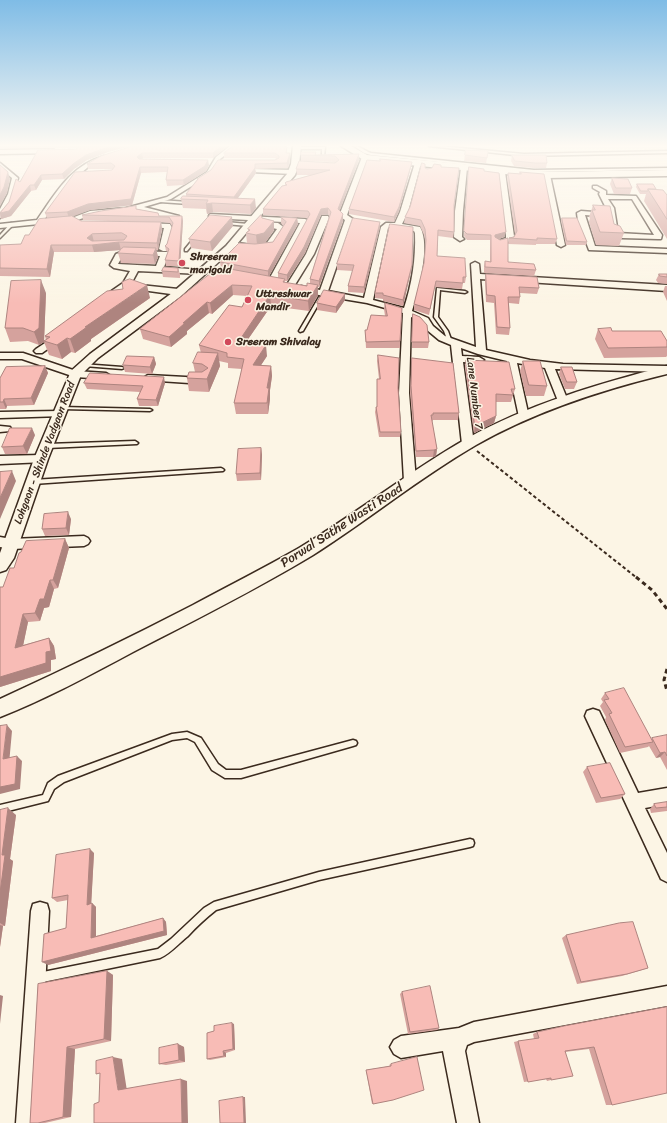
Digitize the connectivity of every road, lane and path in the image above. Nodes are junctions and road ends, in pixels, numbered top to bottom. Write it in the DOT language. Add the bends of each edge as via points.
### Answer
graph roads {
  1 [pos="56,198"];
  2 [pos="144,198"];
  3 [pos="168,198"];
  4 [pos="268,198"];
  5 [pos="350,198"];
  6 [pos="408,198"];
  7 [pos="460,198"];
  8 [pos="505,198"];
  9 [pos="552,198"];
  10 [pos="605,198"];
  11 [pos="638,198"];
  12 [pos="160,201"];
  13 [pos="197,203"];
  14 [pos="3,206"];
  15 [pos="142,206"];
  16 [pos="610,215"];
  17 [pos="0,216"];
  18 [pos="214,216"];
  19 [pos="176,218"];
  20 [pos="325,218"];
  21 [pos="76,220"];
  22 [pos="251,221"];
  23 [pos="39,222"];
  24 [pos="221,223"];
  25 [pos="376,223"];
  26 [pos="12,224"];
  27 [pos="83,225"];
  28 [pos="134,225"];
  29 [pos="394,225"];
  30 [pos="0,226"];
  31 [pos="199,233"];
  32 [pos="0,237"];
  33 [pos="460,239"];
  34 [pos="499,242"];
  35 [pos="232,244"];
  36 [pos="561,245"];
  37 [pos="163,249"];
  38 [pos="186,250"];
  39 [pos="667,251"];
  40 [pos="475,264"];
  41 [pos="136,268"];
  42 [pos="159,268"];
  43 [pos="202,271"];
  44 [pos="218,272"];
  45 [pos="476,276"];
  46 [pos="259,280"];
  47 [pos="271,283"];
  48 [pos="112,284"];
  49 [pos="126,285"];
  50 [pos="290,286"];
  51 [pos="667,288"];
  52 [pos="178,292"];
  53 [pos="323,292"];
  54 [pos="465,292"];
  55 [pos="368,301"];
  56 [pos="99,307"];
  57 [pos="407,312"];
  58 [pos="69,329"];
  59 [pos="301,331"];
  60 [pos="453,343"];
  61 [pos="39,351"];
  62 [pos="0,356"];
  63 [pos="480,356"];
  64 [pos="511,358"];
  65 [pos="458,359"];
  66 [pos="84,365"];
  67 [pos="549,365"];
  68 [pos="122,368"];
  69 [pos="667,369"];
  70 [pos="75,374"];
  71 [pos="204,381"];
  72 [pos="563,401"];
  73 [pos="150,410"];
  74 [pos="60,411"];
  75 [pos="0,415"];
  76 [pos="524,417"];
  77 [pos="135,443"];
  78 [pos="468,444"];
  79 [pos="47,446"];
  80 [pos="41,459"];
  81 [pos="0,460"];
  82 [pos="221,470"];
  83 [pos="33,482"];
  84 [pos="410,482"];
  85 [pos="84,541"];
  86 [pos="5,543"];
  87 [pos="0,566"];
  88 [pos="667,609"];
  89 [pos="667,669"];
  90 [pos="667,691"];
  91 [pos="0,708"];
  92 [pos="593,716"];
  93 [pos="353,743"];
  94 [pos="667,796"];
  95 [pos="633,802"];
  96 [pos="0,809"];
  97 [pos="470,844"];
  98 [pos="667,872"];
  99 [pos="40,911"];
  100 [pos="35,979"];
  101 [pos="667,996"];
  102 [pos="459,1038"];
  103 [pos="401,1047"];
  104 [pos="27,1123"];
  105 [pos="468,1123"];
  1 -- 23 [label="street"];
  2 -- 15 [label="street"];
  3 -- 12 [label="street"];
  4 -- 22 [label="street, Lohgaon - Shinde Vadgaon Road"];
  5 -- 53 [label="street" via="343,216 352,220"];
  6 -- 29 [label="street" via="404,212"];
  7 -- 33 [label="street"];
  8 -- 34 [label="street" via="510,236 509,239"];
  9 -- 36 [label="street"];
  10 -- 16 [label="street" via="610,208"];
  11 -- 16 [label="street" via="658,237 618,236 615,234"];
  12 -- 13 [label="lane"];
  12 -- 15 [label="street"];
  14 -- 17 [label="street"];
  15 -- 19 [label="street" via="144,211"];
  15 -- 21 [label="street" via="123,214 90,213"];
  16 -- 39 [label="street" via="581,213 592,248"];
  18 -- 22 [label="street"];
  20 -- 50 [label="street" via="312,252"];
  21 -- 23 [label="street"];
  21 -- 27 [label="street"];
  22 -- 24 [label="lane"];
  22 -- 35 [label="street, Lohgaon - Shinde Vadgaon Road"];
  22 -- 35 [label="street" via="279,226 280,229 266,248"];
  22 -- 47 [label="street" via="305,221"];
  23 -- 26 [label="street"];
  25 -- 29 [label="street"];
  26 -- 30 [label="street"];
  26 -- 32 [label="lane"];
  28 -- 37 [label="street" via="167,226"];
  29 -- 55 [label="street" via="386,227"];
  29 -- 57 [label="street" via="417,229 420,233 419,260"];
  31 -- 38 [label="lane"];
  35 -- 43 [label="street, Lohgaon - Shinde Vadgaon Road"];
  40 -- 45 [label="street"];
  41 -- 42 [label="street"];
  41 -- 42 [label="street" via="114,265 124,253 165,254"];
  41 -- 49 [label="street"];
  42 -- 43 [label="street"];
  43 -- 44 [label="street"];
  43 -- 52 [label="street, Lohgaon - Shinde Vadgaon Road"];
  45 -- 51 [label="street"];
  45 -- 63 [label="street"];
  46 -- 47 [label="street"];
  47 -- 50 [label="street"];
  48 -- 49 [label="street"];
  49 -- 52 [label="street"];
  49 -- 56 [label="street"];
  50 -- 53 [label="street"];
  52 -- 66 [label="street, Lohgaon - Shinde Vadgaon Road"];
  53 -- 55 [label="street"];
  53 -- 59 [label="lane"];
  54 -- 60 [label="lane" via="438,289 436,317"];
  55 -- 57 [label="street"];
  57 -- 60 [label="street" via="425,320 442,338"];
  57 -- 84 [label="street" via="404,394"];
  58 -- 61 [label="street"];
  60 -- 63 [label="street"];
  60 -- 65 [label="street, Lane Number 7"];
  62 -- 70 [label="street" via="23,356"];
  63 -- 64 [label="street"];
  63 -- 65 [label="street"];
  64 -- 67 [label="street"];
  64 -- 76 [label="street"];
  65 -- 78 [label="street, Lane Number 7"];
  66 -- 68 [label="lane"];
  66 -- 70 [label="street, Lohgaon - Shinde Vadgaon Road"];
  67 -- 69 [label="street"];
  67 -- 72 [label="street"];
  69 -- 72 [label="street, Porwal Sathe Wasti Road"];
  70 -- 71 [label="street"];
  70 -- 74 [label="street, Lohgaon - Shinde Vadgaon Road"];
  72 -- 76 [label="street, Porwal Sathe Wasti Road"];
  73 -- 74 [label="lane"];
  74 -- 75 [label="street"];
  74 -- 79 [label="street, Lohgaon - Shinde Vadgaon Road"];
  76 -- 78 [label="street, Porwal Sathe Wasti Road"];
  77 -- 79 [label="lane"];
  78 -- 84 [label="street, Porwal Sathe Wasti Road"];
  78 -- 88 [label="path" via="652,590"];
  79 -- 80 [label="street, Lohgaon - Shinde Vadgaon Road"];
  80 -- 81 [label="street"];
  80 -- 83 [label="street, Lohgaon - Shinde Vadgaon Road"];
  82 -- 83 [label="lane"];
  83 -- 86 [label="street, Lohgaon - Shinde Vadgaon Road"];
  84 -- 91 [label="street, Porwal Sathe Wasti Road" via="343,528 273,571 112,655"];
  85 -- 86 [label="street"];
  86 -- 87 [label="street, Lohgaon - Shinde Vadgaon Road" via="6,558"];
  89 -- 90 [label="path" via="664,686"];
  92 -- 95 [label="street"];
  93 -- 96 [label="lane" via="241,774 225,774 215,767 198,740 187,735 172,737 61,779 51,786 45,798"];
  94 -- 95 [label="street"];
  95 -- 98 [label="street"];
  97 -- 100 [label="lane" via="319,876 214,906 160,953"];
  99 -- 100 [label="street"];
  100 -- 104 [label="street"];
  101 -- 102 [label="street" via="474,1032"];
  102 -- 103 [label="street"];
  102 -- 105 [label="street" via="454,1051"];
}
